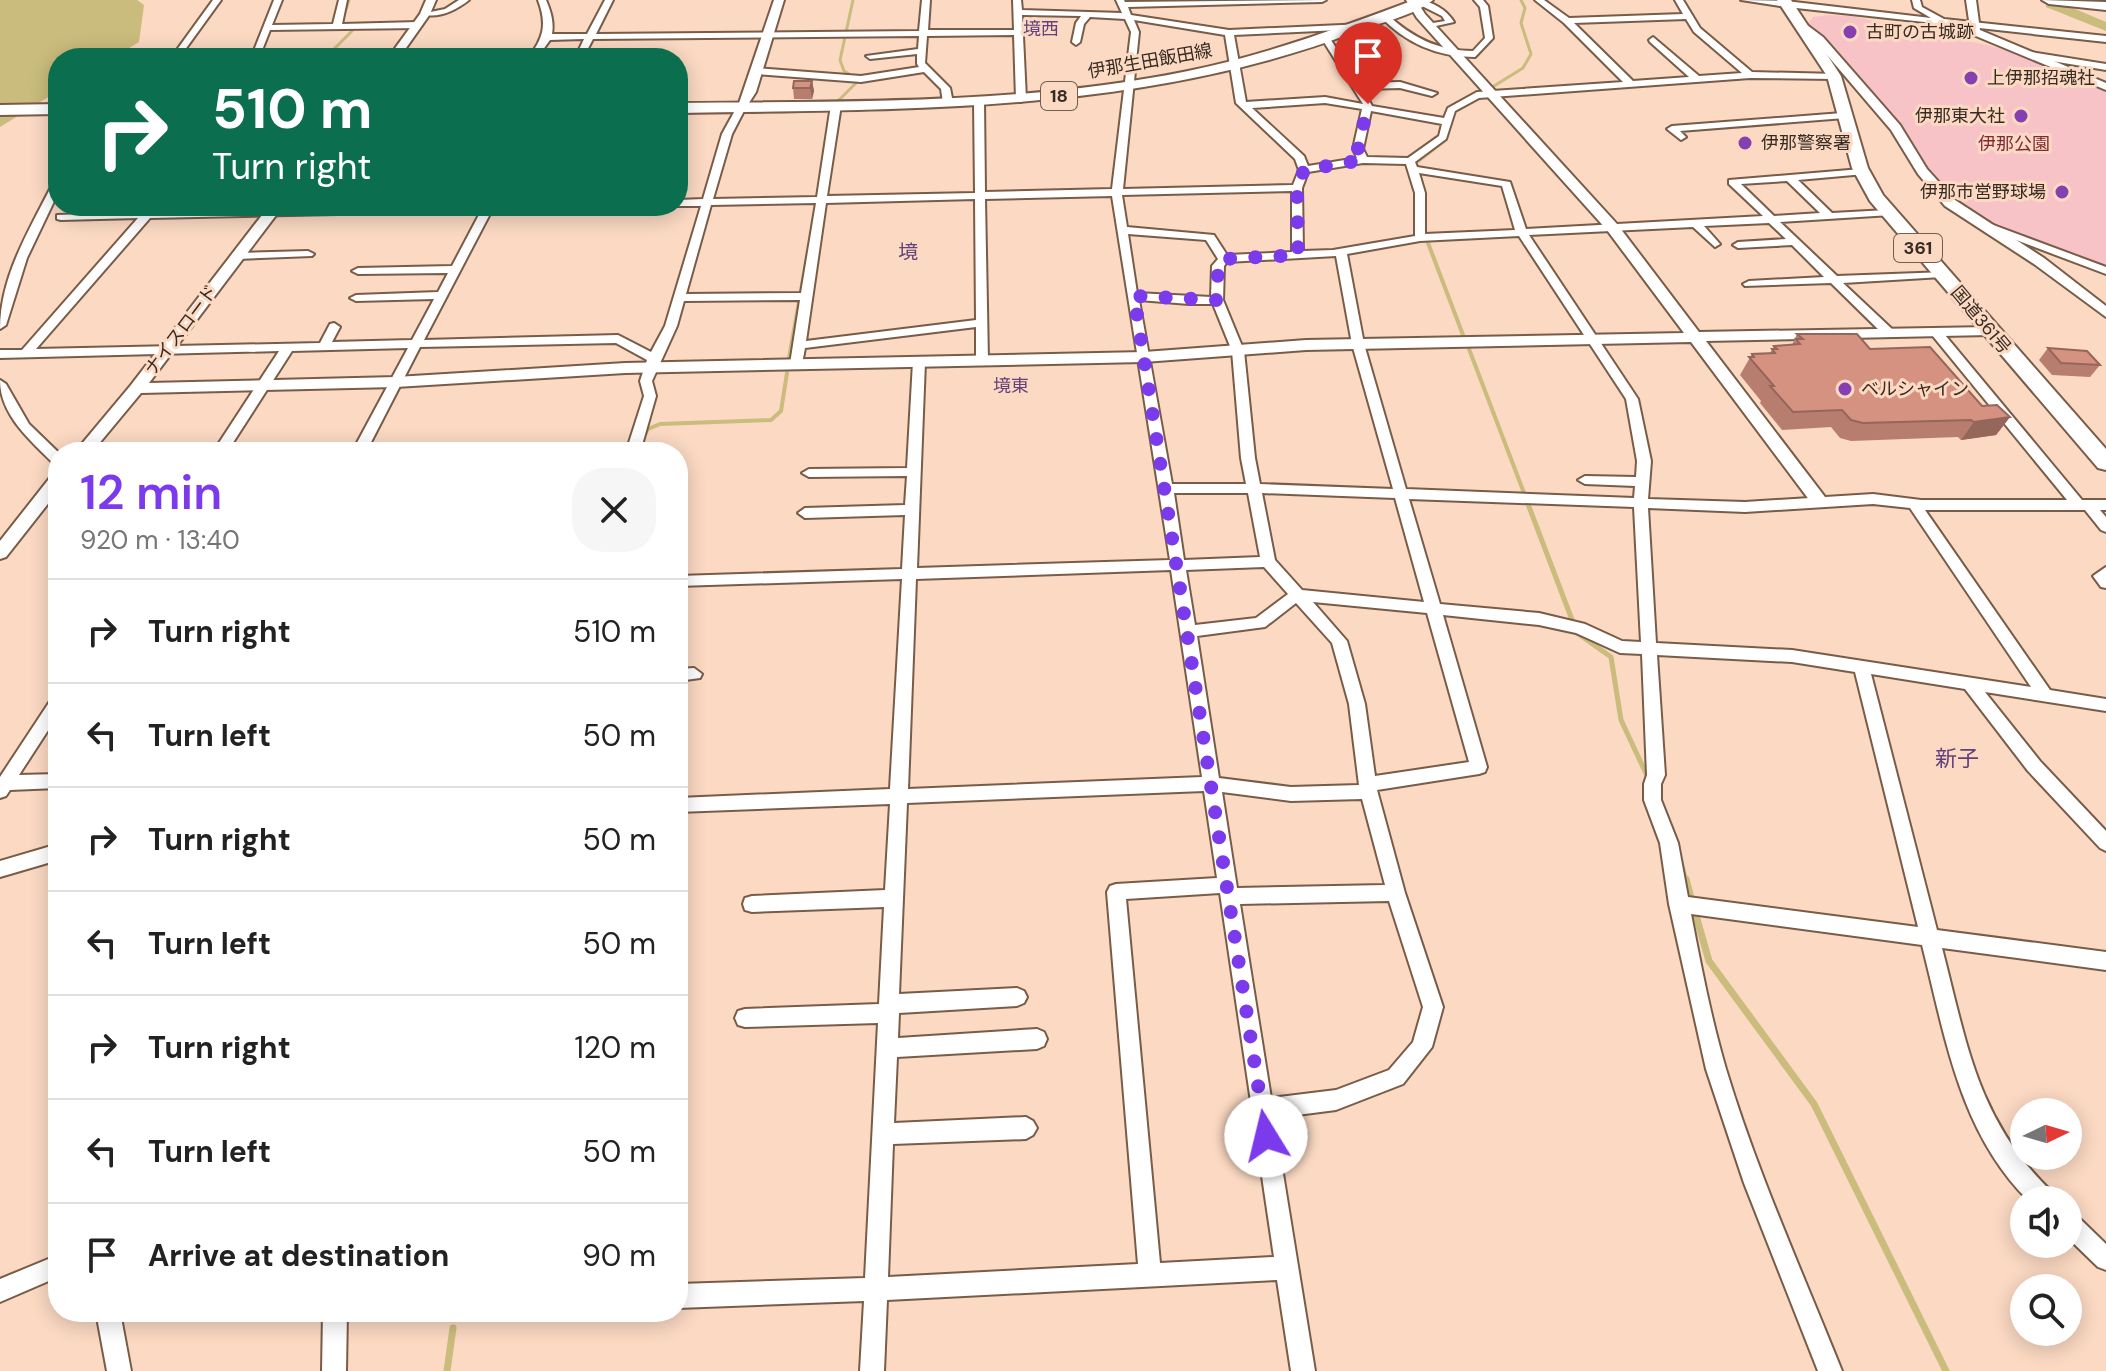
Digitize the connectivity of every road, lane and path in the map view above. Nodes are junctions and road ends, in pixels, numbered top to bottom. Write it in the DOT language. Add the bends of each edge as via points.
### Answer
graph roads {
  1 [pos="217,0"];
  2 [pos="278,0"];
  3 [pos="343,0"];
  4 [pos="431,0"];
  5 [pos="465,0"];
  6 [pos="542,0"];
  7 [pos="609,0"];
  8 [pos="779,0"];
  9 [pos="926,0"];
  10 [pos="1017,0"];
  11 [pos="1322,0"];
  12 [pos="1478,0"];
  13 [pos="1539,0"];
  14 [pos="1679,0"];
  15 [pos="1745,0"];
  16 [pos="1916,0"];
  17 [pos="1971,0"];
  18 [pos="2049,0"];
  19 [pos="1122,2"];
  20 [pos="1417,2"];
  21 [pos="1785,2"];
  22 [pos="1198,4"];
  23 [pos="2106,6"];
  24 [pos="1017,12"];
  25 [pos="1089,13"];
  26 [pos="425,14"];
  27 [pos="1384,16"];
  28 [pos="1688,16"];
  29 [pos="1130,19"];
  30 [pos="1567,21"];
  31 [pos="1944,21"];
  32 [pos="418,25"];
  33 [pos="337,26"];
  34 [pos="1361,26"];
  35 [pos="1430,26"];
  36 [pos="1803,27"];
  37 [pos="267,28"];
  38 [pos="1974,28"];
  39 [pos="1190,29"];
  40 [pos="923,32"];
  41 [pos="1019,32"];
  42 [pos="1229,33"];
  43 [pos="768,35"];
  44 [pos="548,37"];
  45 [pos="589,37"];
  46 [pos="1326,39"];
  47 [pos="2106,39"];
  48 [pos="1653,40"];
  49 [pos="1076,42"];
  50 [pos="182,48"];
  51 [pos="259,48"];
  52 [pos="401,48"];
  53 [pos="540,48"];
  54 [pos="584,48"];
  55 [pos="921,51"];
  56 [pos="1457,55"];
  57 [pos="2030,55"];
  58 [pos="870,56"];
  59 [pos="1234,65"];
  60 [pos="2106,67"];
  61 [pos="924,69"];
  62 [pos="757,71"];
  63 [pos="1750,75"];
  64 [pos="1834,76"];
  65 [pos="1697,79"];
  66 [pos="1631,84"];
  67 [pos="1130,86"];
  68 [pos="1358,86"];
  69 [pos="2106,87"];
  70 [pos="1432,93"];
  71 [pos="1493,94"];
  72 [pos="1021,99"];
  73 [pos="979,101"];
  74 [pos="948,103"];
  75 [pos="836,105"];
  76 [pos="1244,106"];
  77 [pos="741,107"];
  78 [pos="1367,107"];
  79 [pos="688,108"];
  80 [pos="48,109"];
  81 [pos="0,110"];
  82 [pos="1842,116"];
  83 [pos="1448,122"];
  84 [pos="1681,137"];
  85 [pos="1363,160"];
  86 [pos="1415,167"];
  87 [pos="1304,170"];
  88 [pos="1861,172"];
  89 [pos="1789,177"];
  90 [pos="1297,188"];
  91 [pos="1117,194"];
  92 [pos="982,197"];
  93 [pos="818,201"];
  94 [pos="48,203"];
  95 [pos="688,203"];
  96 [pos="707,203"];
  97 [pos="1887,213"];
  98 [pos="1828,215"];
  99 [pos="76,216"];
  100 [pos="147,216"];
  101 [pos="268,216"];
  102 [pos="483,216"];
  103 [pos="61,217"];
  104 [pos="1770,218"];
  105 [pos="1695,222"];
  106 [pos="1983,224"];
  107 [pos="1612,227"];
  108 [pos="1121,230"];
  109 [pos="1521,231"];
  110 [pos="1424,237"];
  111 [pos="1794,242"];
  112 [pos="1715,244"];
  113 [pos="1738,245"];
  114 [pos="1341,252"];
  115 [pos="308,254"];
  116 [pos="1298,255"];
  117 [pos="237,256"];
  118 [pos="1224,259"];
  119 [pos="456,269"];
  120 [pos="358,271"];
  121 [pos="2106,271"];
  122 [pos="1942,274"];
  123 [pos="1833,279"];
  124 [pos="1749,284"];
  125 [pos="442,295"];
  126 [pos="802,296"];
  127 [pos="1134,296"];
  128 [pos="356,298"];
  129 [pos="679,298"];
  130 [pos="1217,300"];
  131 [pos="2106,313"];
  132 [pos="982,323"];
  133 [pos="0,325"];
  134 [pos="334,327"];
  135 [pos="1989,331"];
  136 [pos="1936,332"];
  137 [pos="1889,333"];
  138 [pos="1695,337"];
  139 [pos="1591,340"];
  140 [pos="416,344"];
  141 [pos="1358,344"];
  142 [pos="799,345"];
  143 [pos="324,346"];
  144 [pos="288,347"];
  145 [pos="166,350"];
  146 [pos="1238,351"];
  147 [pos="26,353"];
  148 [pos="0,354"];
  149 [pos="1144,357"];
  150 [pos="982,360"];
  151 [pos="919,362"];
  152 [pos="653,363"];
  153 [pos="796,364"];
  154 [pos="396,382"];
  155 [pos="0,384"];
  156 [pos="264,386"];
  157 [pos="137,388"];
  158 [pos="5,410"];
  159 [pos="91,442"];
  160 [pos="227,442"];
  161 [pos="364,442"];
  162 [pos="636,442"];
  163 [pos="48,450"];
  164 [pos="2106,463"];
  165 [pos="913,472"];
  166 [pos="809,473"];
  167 [pos="1585,480"];
  168 [pos="1642,482"];
  169 [pos="1253,488"];
  170 [pos="1166,489"];
  171 [pos="48,492"];
  172 [pos="1403,494"];
  173 [pos="1819,501"];
  174 [pos="1641,503"];
  175 [pos="1914,504"];
  176 [pos="2084,505"];
  177 [pos="2106,505"];
  178 [pos="911,510"];
  179 [pos="805,513"];
  180 [pos="2106,527"];
  181 [pos="0,553"];
  182 [pos="1268,562"];
  183 [pos="1177,565"];
  184 [pos="2106,572"];
  185 [pos="907,574"];
  186 [pos="688,581"];
  187 [pos="2106,583"];
  188 [pos="1297,595"];
  189 [pos="1433,608"];
  190 [pos="1187,632"];
  191 [pos="1647,650"];
  192 [pos="1862,669"];
  193 [pos="1971,686"];
  194 [pos="2046,697"];
  195 [pos="2106,705"];
  196 [pos="48,717"];
  197 [pos="48,782"];
  198 [pos="1211,784"];
  199 [pos="3,787"];
  200 [pos="1369,788"];
  201 [pos="898,796"];
  202 [pos="688,805"];
  203 [pos="2106,843"];
  204 [pos="48,855"];
  205 [pos="0,869"];
  206 [pos="1228,890"];
  207 [pos="1396,893"];
  208 [pos="893,898"];
  209 [pos="752,904"];
  210 [pos="1687,905"];
  211 [pos="1931,937"];
  212 [pos="2106,961"];
  213 [pos="1017,997"];
  214 [pos="889,1008"];
  215 [pos="745,1018"];
  216 [pos="1037,1039"];
  217 [pos="887,1048"];
  218 [pos="1262,1109"];
  219 [pos="1026,1128"];
  220 [pos="883,1134"];
  221 [pos="2032,1186"];
  222 [pos="2082,1236"];
  223 [pos="2106,1259"];
  224 [pos="1286,1268"];
  225 [pos="48,1270"];
  226 [pos="1150,1274"];
  227 [pos="876,1289"];
  228 [pos="0,1291"];
  229 [pos="688,1296"];
  230 [pos="110,1322"];
  231 [pos="335,1322"];
  232 [pos="119,1371"];
  233 [pos="334,1371"];
  234 [pos="872,1371"];
  235 [pos="1303,1371"];
  236 [pos="1830,1371"];
  1 -- 50 [label="street"];
  2 -- 37 [label="street"];
  3 -- 33 [label="street"];
  4 -- 26 [label="street"];
  5 -- 26 [label="street" via="447,11"];
  6 -- 44 [label="street" via="550,17"];
  7 -- 45 [label="street"];
  8 -- 43 [label="street"];
  9 -- 40 [label="street"];
  10 -- 24 [label="street"];
  11 -- 22 [label="street"];
  12 -- 56 [label="street" via="1484,6 1489,38 1475,54"];
  13 -- 30 [label="street"];
  14 -- 28 [label="street"];
  15 -- 21 [label="street"];
  16 -- 31 [label="street" via="1918,8"];
  17 -- 38 [label="street"];
  18 -- 23 [label="main road"];
  19 -- 22 [label="street"];
  19 -- 29 [label="street"];
  20 -- 27 [label="main road, 伊那生田飯田線 / 18"];
  20 -- 35 [label="street"];
  20 -- 35 [label="street" via="1445,14 1450,22"];
  21 -- 31 [label="street"];
  21 -- 36 [label="main road, 国道361号 / 361"];
  22 -- 39 [label="street"];
  24 -- 25 [label="street"];
  24 -- 41 [label="street"];
  25 -- 29 [label="street"];
  25 -- 49 [label="street" via="1080,23"];
  26 -- 32 [label="street"];
  27 -- 34 [label="main road, 伊那生田飯田線 / 18"];
  27 -- 56 [label="street" via="1403,35"];
  28 -- 30 [label="street"];
  28 -- 63 [label="street"];
  29 -- 39 [label="street"];
  29 -- 67 [label="street" via="1135,32"];
  30 -- 66 [label="street"];
  31 -- 38 [label="street"];
  32 -- 33 [label="street"];
  32 -- 52 [label="street"];
  33 -- 37 [label="street"];
  34 -- 42 [label="street"];
  34 -- 46 [label="main road, 伊那生田飯田線 / 18"];
  35 -- 56 [label="street"];
  36 -- 64 [label="main road, 国道361号 / 361"];
  36 -- 106 [label="street" via="1896,128 1922,171 1950,203"];
  37 -- 51 [label="street"];
  38 -- 47 [label="street" via="1991,22"];
  38 -- 57 [label="street"];
  39 -- 42 [label="street"];
  40 -- 41 [label="street"];
  40 -- 43 [label="street"];
  40 -- 55 [label="street"];
  41 -- 72 [label="street"];
  42 -- 59 [label="street"];
  43 -- 45 [label="street"];
  43 -- 62 [label="street"];
  44 -- 45 [label="street"];
  44 -- 53 [label="street"];
  45 -- 54 [label="street"];
  46 -- 59 [label="main road, 伊那生田飯田線 / 18"];
  46 -- 68 [label="street"];
  48 -- 65 [label="street"];
  55 -- 58 [label="street"];
  55 -- 61 [label="street"];
  56 -- 71 [label="street"];
  57 -- 60 [label="street"];
  57 -- 69 [label="street"];
  59 -- 67 [label="main road, 伊那生田飯田線 / 18"];
  59 -- 76 [label="street"];
  61 -- 62 [label="street" via="859,79"];
  61 -- 74 [label="street" via="945,88"];
  62 -- 77 [label="street"];
  63 -- 64 [label="street"];
  63 -- 65 [label="street"];
  64 -- 82 [label="main road, 国道361号 / 361"];
  65 -- 66 [label="street"];
  66 -- 71 [label="street"];
  67 -- 72 [label="main road, 伊那生田飯田線 / 18"];
  67 -- 91 [label="street"];
  68 -- 70 [label="street" via="1400,85"];
  68 -- 78 [label="street"];
  71 -- 83 [label="street" via="1477,95 1451,110"];
  71 -- 107 [label="street"];
  72 -- 73 [label="main road, 伊那生田飯田線 / 18"];
  73 -- 74 [label="main road, 伊那生田飯田線 / 18"];
  73 -- 92 [label="street"];
  74 -- 75 [label="main road, 伊那生田飯田線 / 18"];
  75 -- 77 [label="main road, 伊那生田飯田線 / 18"];
  75 -- 93 [label="street"];
  76 -- 78 [label="street" via="1325,100"];
  76 -- 87 [label="street" via="1292,150"];
  77 -- 79 [label="main road, 伊那生田飯田線 / 18"];
  77 -- 96 [label="street" via="727,134"];
  78 -- 83 [label="street"];
  78 -- 85 [label="street" via="1358,149"];
  80 -- 81 [label="main road"];
  82 -- 84 [label="street" via="1672,129"];
  82 -- 88 [label="main road, 国道361号 / 361"];
  83 -- 86 [label="street" via="1443,137"];
  85 -- 86 [label="street"];
  85 -- 87 [label="street"];
  86 -- 109 [label="street" via="1506,184"];
  86 -- 110 [label="street"];
  87 -- 90 [label="street"];
  88 -- 89 [label="street"];
  88 -- 97 [label="main road, 国道361号 / 361"];
  89 -- 98 [label="street"];
  89 -- 104 [label="street" via="1733,182"];
  90 -- 91 [label="street"];
  90 -- 116 [label="street"];
  91 -- 92 [label="street"];
  91 -- 108 [label="street"];
  92 -- 93 [label="street"];
  92 -- 132 [label="street"];
  93 -- 96 [label="street"];
  93 -- 126 [label="street"];
  94 -- 133 [label="street" via="21,258"];
  95 -- 96 [label="street"];
  96 -- 129 [label="street"];
  97 -- 98 [label="street"];
  97 -- 122 [label="main road, 国道361号 / 361"];
  98 -- 104 [label="street"];
  99 -- 103 [label="street"];
  100 -- 147 [label="street"];
  101 -- 117 [label="street, ナイスロード"];
  102 -- 119 [label="street"];
  104 -- 105 [label="street"];
  104 -- 111 [label="street"];
  105 -- 107 [label="street"];
  105 -- 112 [label="street"];
  106 -- 121 [label="street"];
  106 -- 131 [label="street"];
  107 -- 109 [label="street"];
  107 -- 138 [label="street"];
  108 -- 118 [label="street" via="1210,237"];
  108 -- 127 [label="street"];
  109 -- 110 [label="street"];
  109 -- 139 [label="street"];
  110 -- 114 [label="street"];
  111 -- 113 [label="street"];
  111 -- 123 [label="street"];
  114 -- 116 [label="street"];
  114 -- 141 [label="street"];
  115 -- 117 [label="street"];
  116 -- 118 [label="street"];
  117 -- 145 [label="street, ナイスロード"];
  118 -- 130 [label="street" via="1218,266"];
  119 -- 120 [label="street"];
  119 -- 125 [label="street"];
  122 -- 123 [label="street"];
  122 -- 135 [label="main road, 国道361号 / 361"];
  123 -- 124 [label="street"];
  123 -- 137 [label="street"];
  125 -- 128 [label="street"];
  125 -- 140 [label="street"];
  126 -- 129 [label="street"];
  126 -- 142 [label="street"];
  127 -- 130 [label="street"];
  127 -- 149 [label="street"];
  129 -- 152 [label="street"];
  130 -- 146 [label="street"];
  132 -- 142 [label="street"];
  132 -- 150 [label="street"];
  134 -- 143 [label="street"];
  135 -- 136 [label="street"];
  135 -- 164 [label="main road, 国道361号 / 361"];
  136 -- 137 [label="street"];
  136 -- 176 [label="street"];
  137 -- 138 [label="street"];
  138 -- 139 [label="street"];
  138 -- 173 [label="street"];
  139 -- 141 [label="street"];
  139 -- 168 [label="street" via="1632,399 1644,461"];
  140 -- 143 [label="street"];
  140 -- 152 [label="street" via="618,339"];
  140 -- 154 [label="street"];
  141 -- 146 [label="street"];
  141 -- 172 [label="street"];
  142 -- 153 [label="street"];
  143 -- 144 [label="street"];
  144 -- 145 [label="street"];
  144 -- 156 [label="street"];
  145 -- 147 [label="street"];
  145 -- 157 [label="street, ナイスロード"];
  146 -- 149 [label="street"];
  146 -- 169 [label="street"];
  147 -- 148 [label="street"];
  149 -- 150 [label="street"];
  149 -- 170 [label="street"];
  150 -- 151 [label="street"];
  151 -- 153 [label="street"];
  151 -- 165 [label="street"];
  152 -- 153 [label="street"];
  152 -- 154 [label="street"];
  152 -- 162 [label="street"];
  154 -- 156 [label="street"];
  154 -- 161 [label="street"];
  155 -- 158 [label="street"];
  156 -- 157 [label="street"];
  156 -- 160 [label="street"];
  157 -- 159 [label="street, ナイスロード"];
  158 -- 163 [label="street"];
  165 -- 166 [label="street"];
  165 -- 178 [label="street"];
  167 -- 168 [label="street"];
  168 -- 174 [label="street"];
  169 -- 170 [label="street"];
  169 -- 172 [label="street"];
  169 -- 182 [label="street"];
  170 -- 183 [label="street"];
  171 -- 181 [label="street"];
  172 -- 174 [label="street"];
  172 -- 189 [label="street"];
  173 -- 174 [label="street" via="1745,507"];
  173 -- 175 [label="street"];
  174 -- 191 [label="street"];
  175 -- 176 [label="street"];
  175 -- 194 [label="street"];
  176 -- 177 [label="street"];
  176 -- 180 [label="street"];
  178 -- 179 [label="street"];
  178 -- 185 [label="street"];
  182 -- 183 [label="street"];
  182 -- 188 [label="street"];
  183 -- 185 [label="street"];
  183 -- 190 [label="street"];
  184 -- 187 [label="street" via="2100,576"];
  185 -- 186 [label="street"];
  185 -- 201 [label="street"];
  188 -- 189 [label="street"];
  188 -- 190 [label="street" via="1260,623"];
  188 -- 200 [label="street" via="1339,641 1357,704"];
  189 -- 191 [label="street" via="1539,619 1576,627 1620,647"];
  189 -- 200 [label="street" via="1479,767"];
  190 -- 198 [label="street"];
  191 -- 192 [label="street" via="1792,656"];
  191 -- 210 [label="street" via="1652,782"];
  192 -- 193 [label="street"];
  192 -- 211 [label="street"];
  193 -- 194 [label="street"];
  193 -- 203 [label="street" via="2034,766"];
  194 -- 195 [label="street"];
  196 -- 199 [label="street"];
  197 -- 199 [label="street"];
  198 -- 200 [label="street" via="1291,794"];
  198 -- 201 [label="street"];
  198 -- 206 [label="street"];
  200 -- 207 [label="street"];
  201 -- 202 [label="street"];
  201 -- 208 [label="street"];
  204 -- 205 [label="street"];
  206 -- 207 [label="street"];
  206 -- 218 [label="street"];
  206 -- 226 [label="street" via="1116,892"];
  207 -- 218 [label="street" via="1433,1007 1422,1047 1396,1077 1336,1100"];
  208 -- 209 [label="street"];
  208 -- 214 [label="street"];
  210 -- 211 [label="street"];
  210 -- 236 [label="street" via="1714,1065 1732,1124"];
  211 -- 212 [label="street"];
  211 -- 221 [label="street" via="1981,1120 1994,1144"];
  213 -- 214 [label="street"];
  214 -- 215 [label="street"];
  214 -- 217 [label="street"];
  216 -- 217 [label="street"];
  217 -- 220 [label="street"];
  218 -- 224 [label="street"];
  219 -- 220 [label="street"];
  220 -- 227 [label="street"];
  222 -- 223 [label="street"];
  224 -- 226 [label="street"];
  224 -- 235 [label="street"];
  225 -- 228 [label="street"];
  226 -- 227 [label="street"];
  227 -- 229 [label="street"];
  227 -- 234 [label="street"];
  230 -- 232 [label="street"];
  231 -- 233 [label="street"];
}
